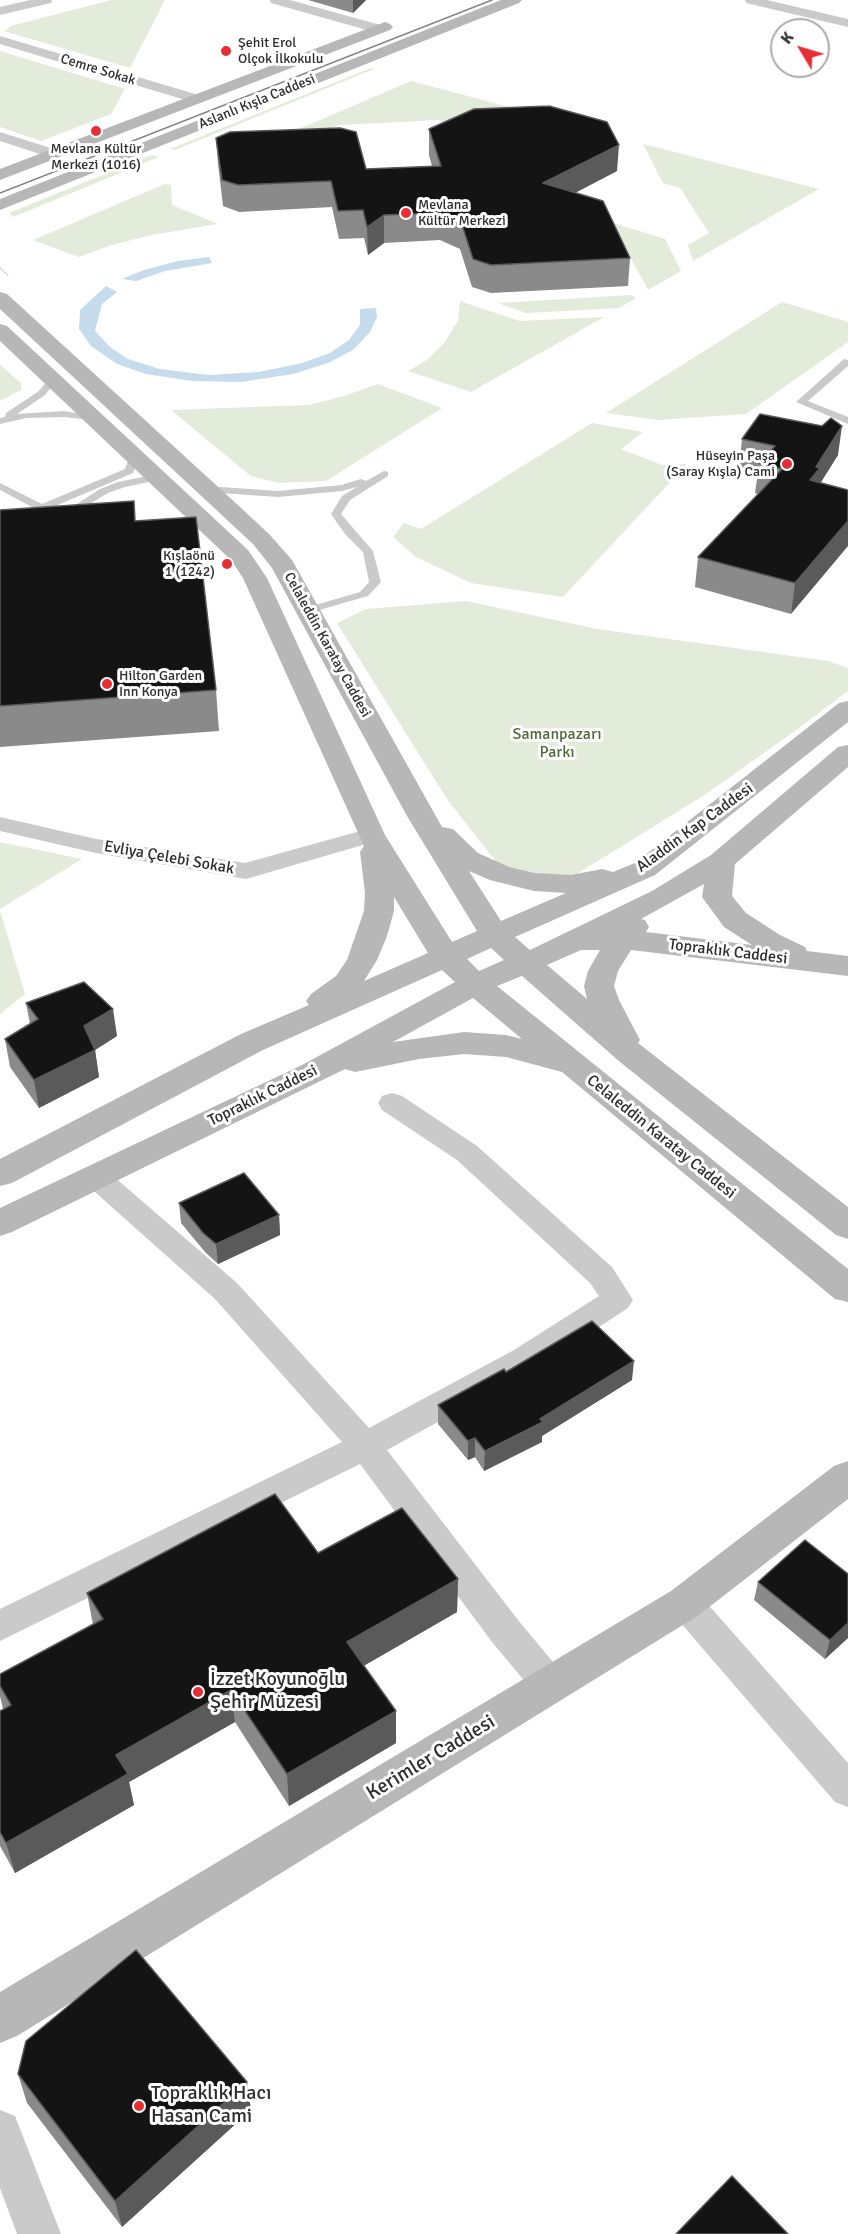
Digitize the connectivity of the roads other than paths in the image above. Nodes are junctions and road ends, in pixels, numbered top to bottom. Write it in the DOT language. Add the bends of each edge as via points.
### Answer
graph roads {
  1 [pos="46,0"];
  2 [pos="276,0"];
  3 [pos="514,0"];
  4 [pos="751,0"];
  5 [pos="0,11"];
  6 [pos="400,21"];
  7 [pos="848,23"];
  8 [pos="379,29"];
  9 [pos="0,40"];
  10 [pos="197,99"];
  11 [pos="0,136"];
  12 [pos="55,154"];
  13 [pos="36,161"];
  14 [pos="0,168"];
  15 [pos="0,175"];
  16 [pos="0,207"];
  17 [pos="0,298"];
  18 [pos="0,330"];
  19 [pos="848,363"];
  20 [pos="53,379"];
  21 [pos="96,419"];
  22 [pos="0,421"];
  23 [pos="848,421"];
  24 [pos="135,455"];
  25 [pos="158,477"];
  26 [pos="0,486"];
  27 [pos="206,489"];
  28 [pos="42,508"];
  29 [pos="53,520"];
  30 [pos="34,526"];
  31 [pos="0,532"];
  32 [pos="309,610"];
  33 [pos="848,709"];
  34 [pos="848,753"];
  35 [pos="421,816"];
  36 [pos="0,824"];
  37 [pos="371,835"];
  38 [pos="721,861"];
  39 [pos="645,869"];
  40 [pos="662,897"];
  41 [pos="495,936"];
  42 [pos="622,939"];
  43 [pos="572,942"];
  44 [pos="446,956"];
  45 [pos="814,963"];
  46 [pos="524,964"];
  47 [pos="848,966"];
  48 [pos="475,984"];
  49 [pos="252,1042"];
  50 [pos="631,1054"];
  51 [pos="313,1073"];
  52 [pos="587,1076"];
  53 [pos="392,1103"];
  54 [pos="0,1174"];
  55 [pos="96,1177"];
  56 [pos="0,1223"];
  57 [pos="848,1226"];
  58 [pos="848,1289"];
  59 [pos="365,1446"];
  60 [pos="848,1477"];
  61 [pos="685,1603"];
  62 [pos="0,1626"];
  63 [pos="550,1685"];
  64 [pos="848,1790"];
  65 [pos="0,2019"];
  66 [pos="0,2131"];
  67 [pos="39,2234"];
  1 -- 5 [label="street"];
  2 -- 8 [label="street"];
  3 -- 16 [label="main road, Aslanlı Kışla Caddesi"];
  4 -- 7 [label="street"];
  6 -- 8 [label="main road, Aslanlı Kışla Caddesi"];
  8 -- 10 [label="main road, Aslanlı Kışla Caddesi"];
  9 -- 10 [label="street, Cemre Sokak"];
  10 -- 12 [label="main road, Aslanlı Kışla Caddesi"];
  11 -- 12 [label="street"];
  12 -- 13 [label="main road, Aslanlı Kışla Caddesi"];
  13 -- 14 [label="main road"];
  13 -- 15 [label="main road, Aslanlı Kışla Caddesi"];
  17 -- 27 [label="main road, Celaleddin Karatay Caddesi"];
  18 -- 20 [label="main road, Celaleddin Karatay Caddesi"];
  19 -- 23 [label="lane" via="844,362 801,402"];
  20 -- 21 [label="main road, Celaleddin Karatay Caddesi"];
  20 -- 22 [label="lane" via="42,393"];
  21 -- 22 [label="lane" via="64,414 26,415"];
  21 -- 24 [label="main road, Celaleddin Karatay Caddesi"];
  24 -- 25 [label="main road, Celaleddin Karatay Caddesi"];
  24 -- 28 [label="lane" via="129,471"];
  25 -- 29 [label="lane" via="122,484"];
  25 -- 37 [label="main road, Celaleddin Karatay Caddesi" via="240,555 255,578"];
  26 -- 28 [label="lane"];
  27 -- 32 [label="main road, Celaleddin Karatay Caddesi" via="261,539 283,565"];
  27 -- 32 [label="lane" via="278,494 342,488 384,474 345,498 336,514 368,551 375,582 364,594"];
  28 -- 31 [label="lane"];
  30 -- 31 [label="lane"];
  32 -- 35 [label="main road, Celaleddin Karatay Caddesi"];
  33 -- 39 [label="main road, Aladdin Kap Caddesi"];
  34 -- 38 [label="main road"];
  35 -- 39 [label="main road" via="468,859 500,874 534,882 571,884"];
  35 -- 41 [label="main road, Celaleddin Karatay Caddesi"];
  36 -- 37 [label="street, Evliya Çelebi Sokak" via="96,846 246,871"];
  37 -- 44 [label="main road, Celaleddin Karatay Caddesi"];
  37 -- 49 [label="main road" via="379,911 362,960 347,983"];
  38 -- 40 [label="main road"];
  38 -- 45 [label="main road" via="717,897 735,920 769,942"];
  39 -- 41 [label="main road, Aladdin Kap Caddesi"];
  40 -- 42 [label="main road"];
  40 -- 43 [label="main road"];
  41 -- 44 [label="main road"];
  41 -- 46 [label="main road, Celaleddin Karatay Caddesi"];
  42 -- 43 [label="main road, Topraklık Caddesi"];
  42 -- 45 [label="main road, Topraklık Caddesi"];
  42 -- 50 [label="main road" via="603,971 599,986"];
  43 -- 46 [label="main road"];
  44 -- 48 [label="main road, Celaleddin Karatay Caddesi"];
  44 -- 49 [label="main road"];
  45 -- 47 [label="main road, Topraklık Caddesi"];
  46 -- 48 [label="main road, Topraklık Caddesi"];
  46 -- 50 [label="main road"];
  48 -- 51 [label="main road, Topraklık Caddesi"];
  48 -- 52 [label="main road, Celaleddin Karatay Caddesi"];
  49 -- 54 [label="main road"];
  50 -- 57 [label="main road"];
  51 -- 52 [label="main road" via="390,1054 464,1043 506,1046 550,1058"];
  51 -- 55 [label="main road, Topraklık Caddesi"];
  52 -- 58 [label="main road, Celaleddin Karatay Caddesi"];
  53 -- 59 [label="street" via="468,1153 601,1275 617,1300 525,1359"];
  55 -- 56 [label="main road, Topraklık Caddesi"];
  55 -- 59 [label="street" via="226,1291"];
  59 -- 62 [label="street"];
  59 -- 63 [label="street"];
  60 -- 61 [label="main road, Kerimler Caddesi"];
  61 -- 63 [label="main road, Kerimler Caddesi"];
  61 -- 64 [label="street"];
  63 -- 65 [label="main road, Kerimler Caddesi"];
  66 -- 67 [label="street"];
}
